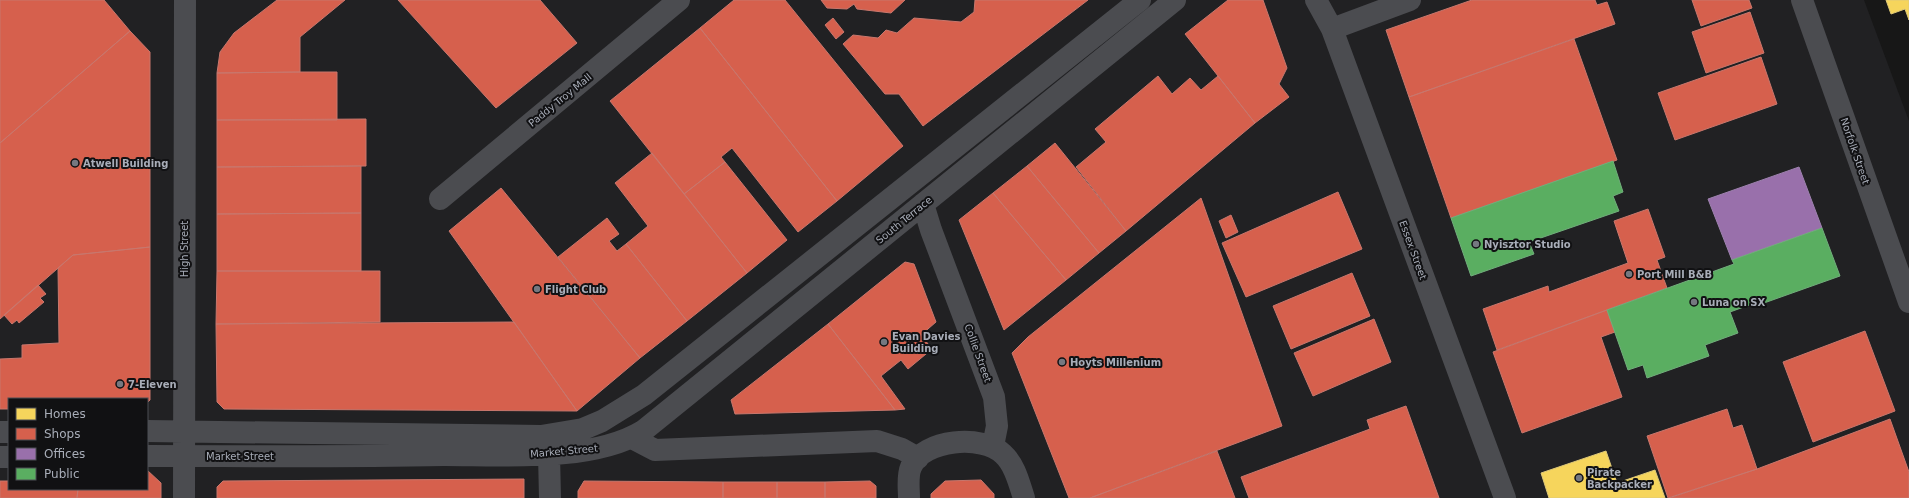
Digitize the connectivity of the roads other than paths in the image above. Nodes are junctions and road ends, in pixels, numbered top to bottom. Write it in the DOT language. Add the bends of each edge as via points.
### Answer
graph roads {
  1 [pos="184,0"];
  2 [pos="679,0"];
  3 [pos="1140,0"];
  4 [pos="1175,0"];
  5 [pos="1410,0"];
  6 [pos="1802,0"];
  7 [pos="1315,1"];
  8 [pos="1332,29"];
  9 [pos="440,199"];
  10 [pos="923,204"];
  11 [pos="1909,302"];
  12 [pos="148,431"];
  13 [pos="184,431"];
  14 [pos="632,438"];
  15 [pos="993,446"];
  16 [pos="549,454"];
  17 [pos="148,456"];
  18 [pos="184,456"];
  19 [pos="918,458"];
  20 [pos="184,498"];
  21 [pos="550,498"];
  22 [pos="909,498"];
  23 [pos="1024,498"];
  24 [pos="1505,498"];
  1 -- 13 [label="street, High Street"];
  2 -- 9 [label="street, Paddy Troy Mall"];
  3 -- 13 [label="street, Market Street" via="644,395 602,421 583,429 541,436"];
  4 -- 10 [label="street, South Terrace"];
  5 -- 8 [label="street"];
  6 -- 11 [label="street, Norfolk Street"];
  7 -- 8 [label="street, Essex Street"];
  8 -- 24 [label="street, Essex Street"];
  10 -- 14 [label="street, South Terrace"];
  10 -- 15 [label="street, Collie Street" via="994,397 997,426"];
  12 -- 13 [label="street, Market Street"];
  13 -- 18 [label="street, High Street"];
  14 -- 16 [label="street, Market Street" via="599,449"];
  14 -- 19 [label="street" via="655,450 876,442 902,449"];
  15 -- 19 [label="street" via="975,442 952,443 934,447"];
  15 -- 23 [label="street" via="1004,454 1012,465"];
  16 -- 18 [label="street, Market Street"];
  16 -- 21 [label="street"];
  17 -- 18 [label="street, Market Street"];
  18 -- 20 [label="street, High Street"];
  19 -- 22 [label="street" via="911,468"];
}
